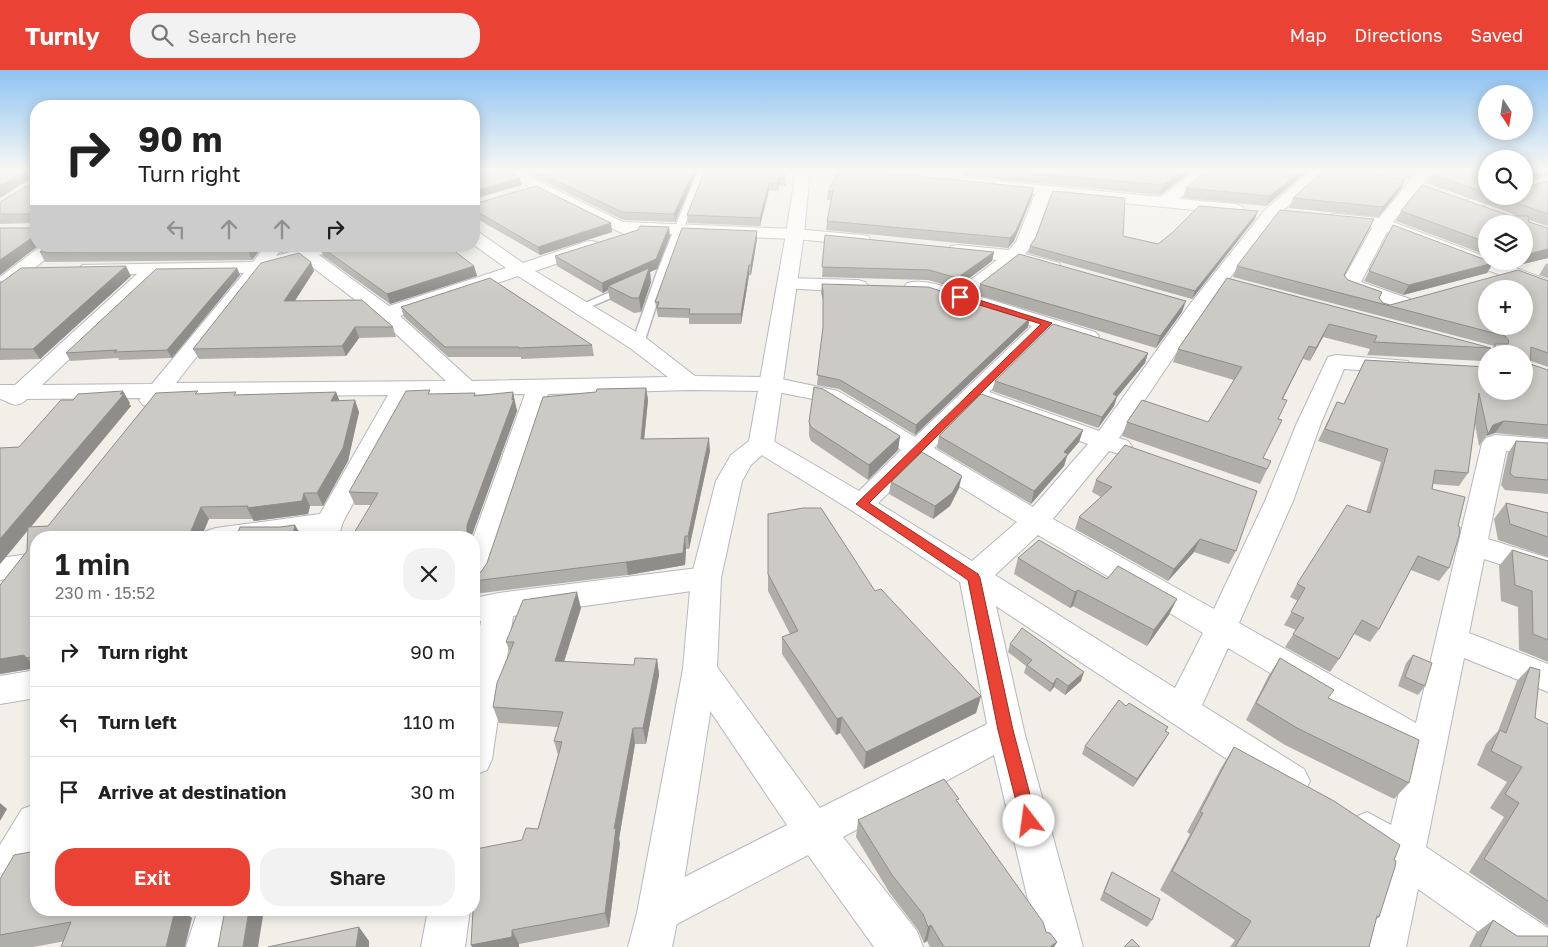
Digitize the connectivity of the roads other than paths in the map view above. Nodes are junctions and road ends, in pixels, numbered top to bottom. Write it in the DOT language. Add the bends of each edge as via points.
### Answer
graph roads {
  1 [pos="587,211"];
  2 [pos="687,211"];
  3 [pos="798,211"];
  4 [pos="1036,211"];
  5 [pos="1251,211"];
  6 [pos="1284,211"];
  7 [pos="1394,211"];
  8 [pos="1488,211"];
  9 [pos="1281,214"];
  10 [pos="1496,214"];
  11 [pos="1318,217"];
  12 [pos="1383,224"];
  13 [pos="622,228"];
  14 [pos="680,229"];
  15 [pos="795,234"];
  16 [pos="480,241"];
  17 [pos="875,242"];
  18 [pos="944,249"];
  19 [pos="45,252"];
  20 [pos="270,252"];
  21 [pos="313,252"];
  22 [pos="306,254"];
  23 [pos="1013,256"];
  24 [pos="1548,265"];
  25 [pos="259,267"];
  26 [pos="154,268"];
  27 [pos="50,269"];
  28 [pos="69,269"];
  29 [pos="22,270"];
  30 [pos="521,270"];
  31 [pos="1068,271"];
  32 [pos="662,272"];
  33 [pos="1513,273"];
  34 [pos="1486,280"];
  35 [pos="787,284"];
  36 [pos="0,286"];
  37 [pos="872,286"];
  38 [pos="900,287"];
  39 [pos="1548,287"];
  40 [pos="960,297"];
  41 [pos="581,307"];
  42 [pos="386,314"];
  43 [pos="1374,315"];
  44 [pos="1047,323"];
  45 [pos="638,343"];
  46 [pos="1110,343"];
  47 [pos="1416,367"];
  48 [pos="690,383"];
  49 [pos="772,384"];
  50 [pos="539,387"];
  51 [pos="404,388"];
  52 [pos="467,388"];
  53 [pos="158,391"];
  54 [pos="10,392"];
  55 [pos="975,395"];
  56 [pos="0,411"];
  57 [pos="140,414"];
  58 [pos="1104,441"];
  59 [pos="761,444"];
  60 [pos="1548,447"];
  61 [pos="916,450"];
  62 [pos="1141,454"];
  63 [pos="861,504"];
  64 [pos="1036,521"];
  65 [pos="326,530"];
  66 [pos="312,531"];
  67 [pos="1473,545"];
  68 [pos="30,551"];
  69 [pos="480,558"];
  70 [pos="1548,569"];
  71 [pos="13,572"];
  72 [pos="706,578"];
  73 [pos="974,578"];
  74 [pos="486,608"];
  75 [pos="1222,630"];
  76 [pos="1452,640"];
  77 [pos="700,669"];
  78 [pos="1548,678"];
  79 [pos="480,684"];
  80 [pos="30,685"];
  81 [pos="0,690"];
  82 [pos="1182,709"];
  83 [pos="1006,730"];
  84 [pos="1428,748"];
  85 [pos="1314,796"];
  86 [pos="1346,817"];
  87 [pos="813,830"];
  88 [pos="30,836"];
  89 [pos="1404,855"];
  90 [pos="17,867"];
  91 [pos="217,916"];
  92 [pos="448,916"];
  93 [pos="654,930"];
  94 [pos="208,947"];
  95 [pos="443,947"];
  96 [pos="901,947"];
  97 [pos="1062,947"];
  98 [pos="1384,947"];
  99 [pos="1538,947"];
  1 -- 13 [label="street"];
  2 -- 14 [label="lane"];
  3 -- 15 [label="street"];
  4 -- 23 [label="street" via="1024,244"];
  5 -- 9 [label="street"];
  6 -- 9 [label="street"];
  7 -- 12 [label="street"];
  8 -- 10 [label="street"];
  9 -- 58 [label="street" via="1227,284 1188,306"];
  11 -- 12 [label="street"];
  12 -- 33 [label="street"];
  12 -- 43 [label="street" via="1350,285 1411,301 1381,309"];
  13 -- 14 [label="street"];
  13 -- 30 [label="street" via="632,233"];
  14 -- 15 [label="street"];
  14 -- 32 [label="lane"];
  15 -- 17 [label="street"];
  15 -- 35 [label="street"];
  16 -- 30 [label="street"];
  18 -- 23 [label="street"];
  19 -- 29 [label="street"];
  20 -- 25 [label="street"];
  21 -- 22 [label="street"];
  22 -- 25 [label="street"];
  22 -- 42 [label="street"];
  23 -- 31 [label="street"];
  23 -- 40 [label="street"];
  24 -- 33 [label="street"];
  25 -- 26 [label="street"];
  25 -- 53 [label="street"];
  26 -- 28 [label="street"];
  26 -- 54 [label="street"];
  27 -- 29 [label="street"];
  29 -- 36 [label="street"];
  30 -- 41 [label="street"];
  30 -- 42 [label="street"];
  32 -- 41 [label="lane"];
  32 -- 45 [label="lane"];
  33 -- 34 [label="street"];
  33 -- 39 [label="street"];
  35 -- 37 [label="street"];
  35 -- 49 [label="street"];
  38 -- 40 [label="street" via="928,288"];
  40 -- 44 [label="street"];
  41 -- 45 [label="street"];
  42 -- 52 [label="street"];
  44 -- 46 [label="street"];
  44 -- 55 [label="street"];
  45 -- 48 [label="street"];
  47 -- 75 [label="street" via="1336,362 1270,498"];
  48 -- 49 [label="street"];
  48 -- 50 [label="street"];
  49 -- 59 [label="street"];
  49 -- 61 [label="street" via="830,396"];
  50 -- 52 [label="street"];
  50 -- 69 [label="street"];
  51 -- 52 [label="street"];
  51 -- 53 [label="street"];
  51 -- 65 [label="street"];
  53 -- 54 [label="street"];
  53 -- 57 [label="street"];
  54 -- 56 [label="street"];
  55 -- 58 [label="street"];
  55 -- 61 [label="street"];
  58 -- 62 [label="street"];
  58 -- 64 [label="street"];
  59 -- 63 [label="street"];
  59 -- 72 [label="street" via="740,461 729,481"];
  60 -- 67 [label="street" via="1496,444"];
  61 -- 63 [label="street"];
  61 -- 64 [label="street"];
  63 -- 73 [label="street"];
  64 -- 73 [label="street"];
  64 -- 75 [label="street"];
  65 -- 66 [label="street"];
  67 -- 70 [label="street"];
  67 -- 76 [label="street"];
  68 -- 71 [label="street"];
  72 -- 74 [label="street"];
  72 -- 77 [label="street"];
  73 -- 82 [label="street"];
  73 -- 83 [label="street"];
  74 -- 79 [label="street"];
  75 -- 82 [label="street"];
  75 -- 84 [label="street"];
  76 -- 78 [label="street"];
  76 -- 84 [label="street"];
  77 -- 87 [label="street"];
  77 -- 93 [label="street"];
  80 -- 81 [label="street"];
  82 -- 85 [label="street"];
  83 -- 87 [label="street"];
  83 -- 97 [label="street"];
  84 -- 89 [label="street"];
  86 -- 89 [label="street"];
  87 -- 93 [label="street"];
  87 -- 96 [label="street"];
  88 -- 90 [label="street"];
  89 -- 98 [label="street"];
  89 -- 99 [label="street"];
  91 -- 94 [label="street"];
  92 -- 95 [label="street"];
}
